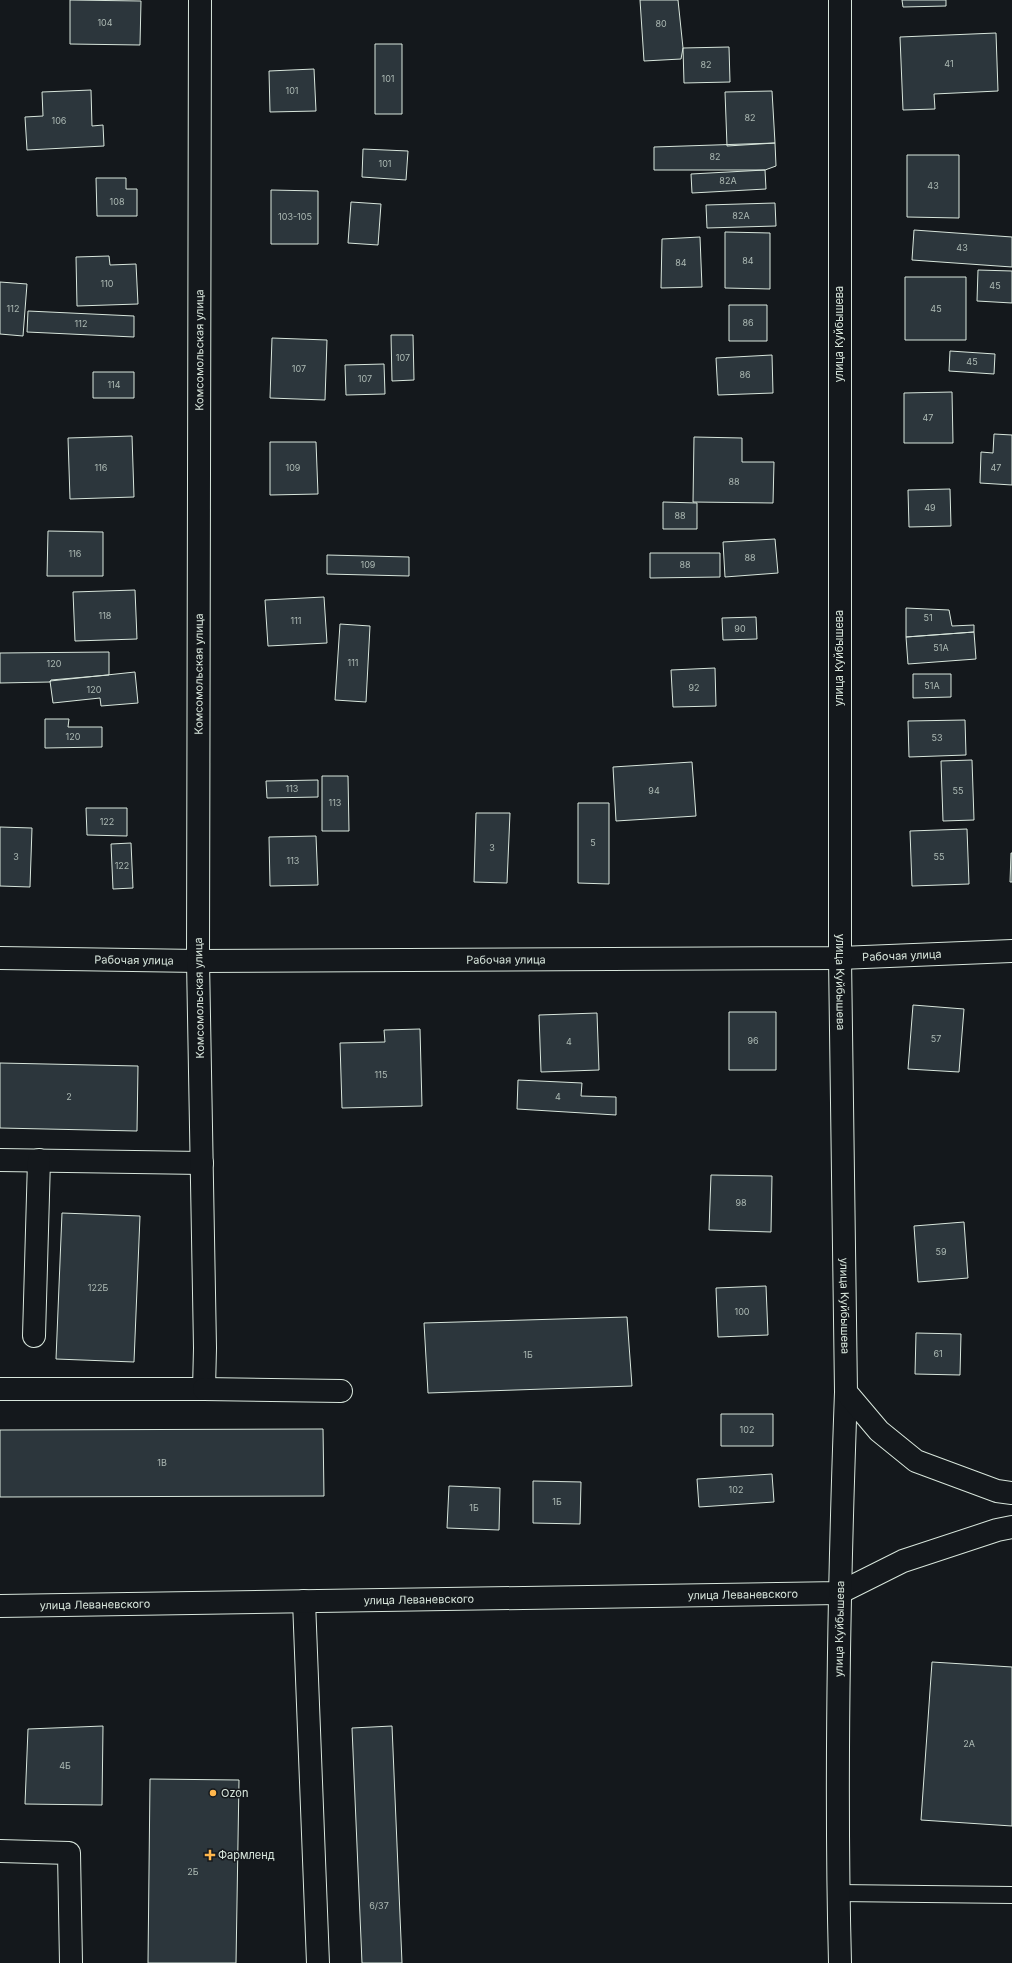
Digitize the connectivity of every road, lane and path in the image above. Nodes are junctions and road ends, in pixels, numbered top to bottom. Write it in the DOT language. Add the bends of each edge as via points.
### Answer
graph roads {
  1 [pos="200,0"];
  2 [pos="840,0"];
  3 [pos="1012,951"];
  4 [pos="0,958"];
  5 [pos="840,958"];
  6 [pos="198,961"];
  7 [pos="0,1160"];
  8 [pos="39,1160"];
  9 [pos="202,1163"];
  10 [pos="34,1336"];
  11 [pos="0,1389"];
  12 [pos="204,1390"];
  13 [pos="341,1391"];
  14 [pos="846,1392"];
  15 [pos="1012,1493"];
  16 [pos="1012,1527"];
  17 [pos="839,1593"];
  18 [pos="304,1601"];
  19 [pos="0,1606"];
  20 [pos="0,1851"];
  21 [pos="838,1893"];
  22 [pos="1012,1895"];
  23 [pos="71,1963"];
  24 [pos="318,1963"];
  25 [pos="840,1963"];
  1 -- 6 [label="street, Комсомольская улица"];
  2 -- 5 [label="street, улица Куйбышева"];
  3 -- 5 [label="street, Рабочая улица"];
  4 -- 6 [label="street, Рабочая улица"];
  5 -- 6 [label="street, Рабочая улица"];
  5 -- 14 [label="street, улица Куйбышева"];
  6 -- 9 [label="street, Комсомольская улица"];
  7 -- 8 [label="street"];
  8 -- 9 [label="street"];
  8 -- 10 [label="street"];
  9 -- 12 [label="street, Комсомольская улица"];
  11 -- 12 [label="street"];
  12 -- 13 [label="street"];
  14 -- 15 [label="street" via="879,1431 916,1462 997,1491"];
  14 -- 17 [label="street, улица Куйбышева"];
  16 -- 17 [label="street" via="904,1561"];
  17 -- 18 [label="street, улица Леваневского"];
  17 -- 21 [label="street, улица Куйбышева"];
  18 -- 19 [label="street, улица Леваневского"];
  18 -- 24 [label="street"];
  20 -- 23 [label="street" via="68,1853"];
  21 -- 22 [label="lane"];
  21 -- 25 [label="street, улица Куйбышева"];
}
